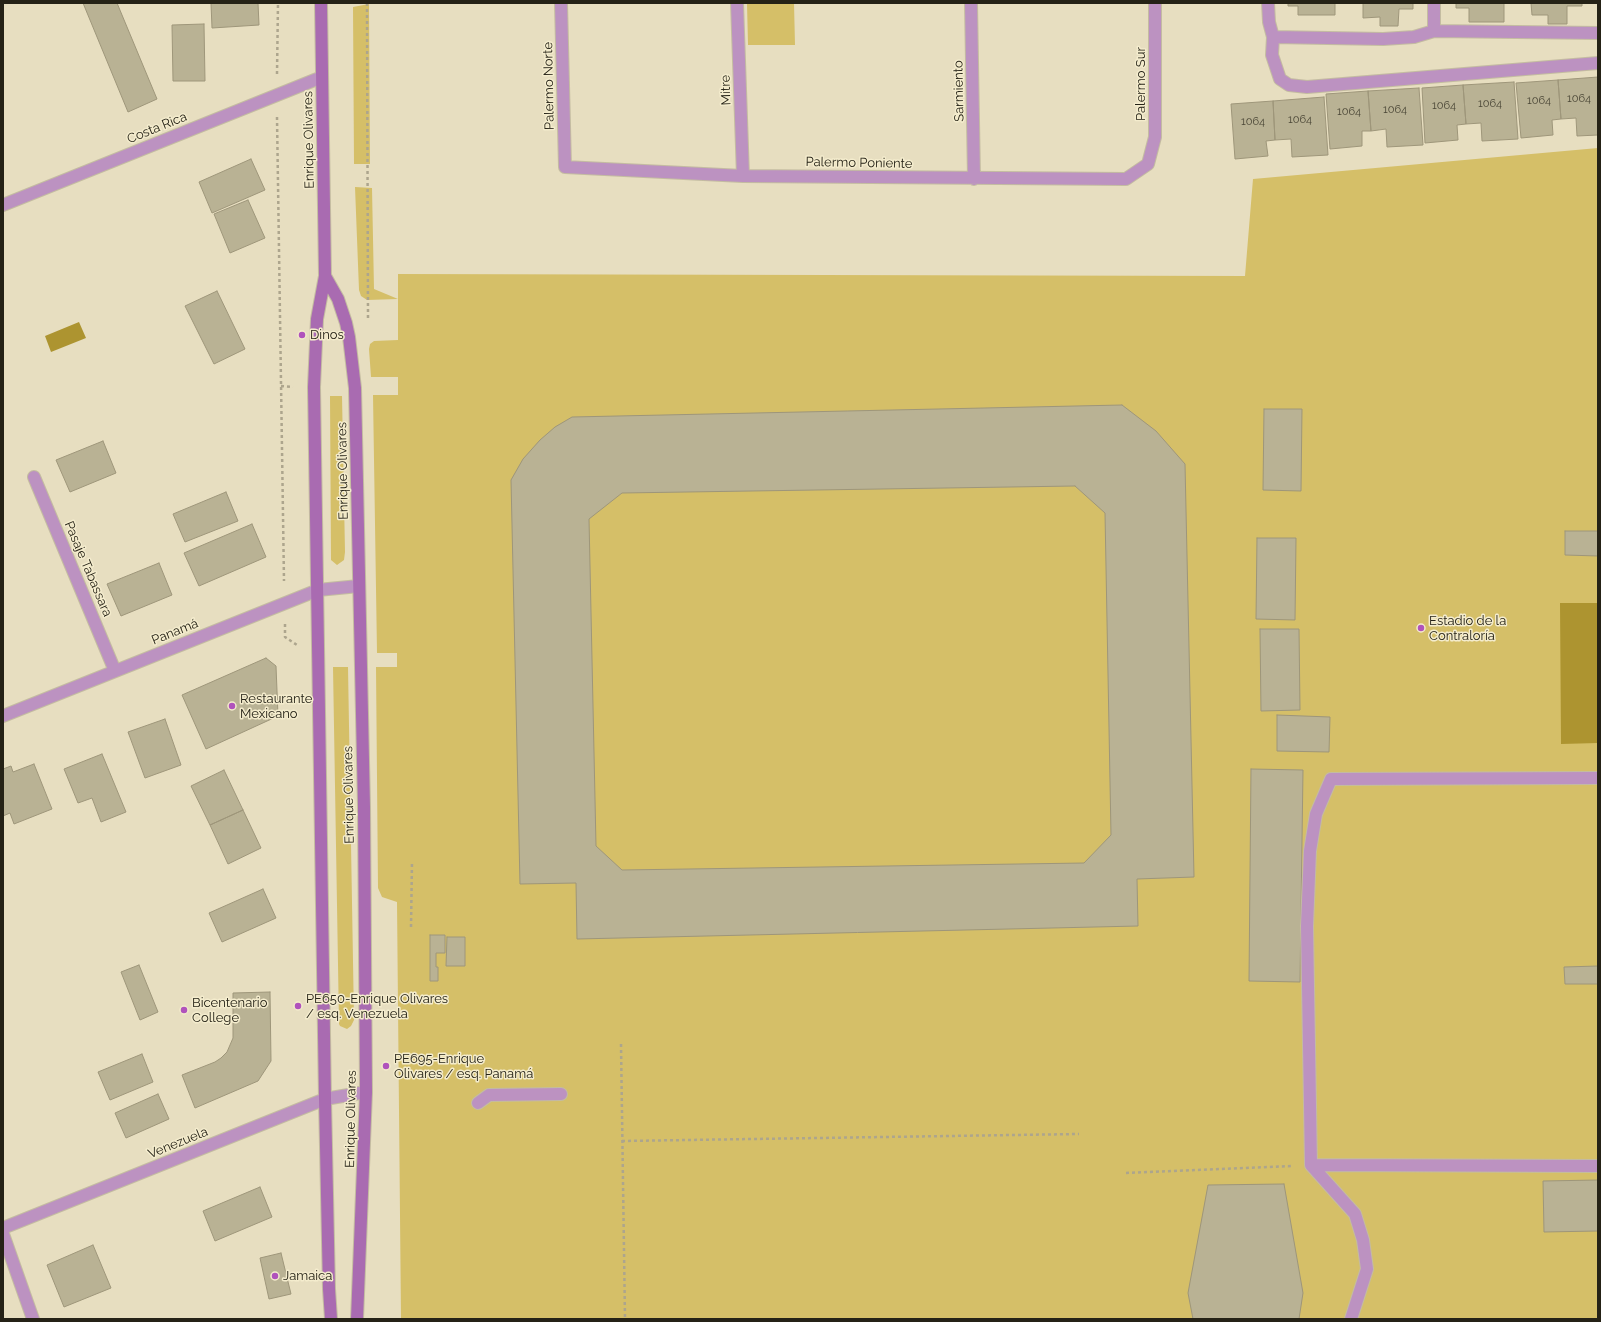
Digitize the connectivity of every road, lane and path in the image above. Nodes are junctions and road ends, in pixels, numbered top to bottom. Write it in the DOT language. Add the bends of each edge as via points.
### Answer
graph roads {
  1 [pos="278,3"];
  2 [pos="321,3"];
  3 [pos="561,3"];
  4 [pos="737,3"];
  5 [pos="971,3"];
  6 [pos="1155,3"];
  7 [pos="1268,3"];
  8 [pos="1434,3"];
  9 [pos="1434,31"];
  10 [pos="1598,33"];
  11 [pos="1273,37"];
  12 [pos="1598,63"];
  13 [pos="322,77"];
  14 [pos="277,95"];
  15 [pos="1148,164"];
  16 [pos="565,167"];
  17 [pos="743,176"];
  18 [pos="974,179"];
  19 [pos="3,205"];
  20 [pos="325,276"];
  21 [pos="34,477"];
  22 [pos="284,572"];
  23 [pos="360,586"];
  24 [pos="318,590"];
  25 [pos="115,671"];
  26 [pos="3,716"];
  27 [pos="1598,778"];
  28 [pos="412,861"];
  29 [pos="411,927"];
  30 [pos="621,1044"];
  31 [pos="366,1092"];
  32 [pos="561,1094"];
  33 [pos="325,1099"];
  34 [pos="478,1103"];
  35 [pos="1079,1134"];
  36 [pos="622,1141"];
  37 [pos="1311,1165"];
  38 [pos="1598,1166"];
  39 [pos="1126,1173"];
  40 [pos="3,1228"];
  41 [pos="3,1234"];
  42 [pos="33,1319"];
  43 [pos="332,1319"];
  44 [pos="357,1319"];
  45 [pos="625,1319"];
  46 [pos="1351,1319"];
  1 -- 14 [label="path"];
  2 -- 13 [label="main road, Enrique Olivares"];
  3 -- 16 [label="street, Palermo Norte"];
  4 -- 17 [label="street, Mitre"];
  5 -- 18 [label="street, Sarmiento"];
  6 -- 15 [label="street, Palermo Sur" via="1155,137"];
  7 -- 11 [label="street"];
  8 -- 9 [label="street"];
  9 -- 10 [label="street"];
  9 -- 11 [label="street" via="1414,37 1383,39"];
  11 -- 12 [label="street" via="1272,56 1280,79 1289,86 1307,87"];
  13 -- 14 [label="street, Costa Rica"];
  13 -- 20 [label="main road, Enrique Olivares"];
  14 -- 19 [label="street, Costa Rica"];
  14 -- 22 [label="path"];
  15 -- 18 [label="street, Palermo Poniente" via="1126,179"];
  16 -- 17 [label="street, Palermo Poniente"];
  17 -- 18 [label="street, Palermo Poniente"];
  20 -- 23 [label="main road, Enrique Olivares" via="338,298 351,350 355,388"];
  20 -- 24 [label="main road, Enrique Olivares" via="317,319 314,387"];
  21 -- 25 [label="street, Pasaje Tabassara"];
  23 -- 24 [label="street, Panamá"];
  23 -- 31 [label="main road, Enrique Olivares"];
  24 -- 25 [label="street, Panamá"];
  24 -- 33 [label="main road, Enrique Olivares"];
  25 -- 26 [label="street, Panamá"];
  27 -- 37 [label="street" via="1331,779 1316,814 1310,858 1307,926"];
  28 -- 29 [label="path"];
  30 -- 36 [label="path"];
  31 -- 33 [label="street, Venezuela"];
  31 -- 44 [label="main road, Enrique Olivares"];
  32 -- 34 [label="street" via="489,1095"];
  33 -- 40 [label="street, Venezuela"];
  33 -- 43 [label="main road, Enrique Olivares" via="329,1289"];
  35 -- 36 [label="path"];
  36 -- 45 [label="path"];
  37 -- 38 [label="street"];
  37 -- 39 [label="path"];
  37 -- 46 [label="street" via="1355,1214 1363,1240 1367,1269"];
  41 -- 42 [label="street"];
}
